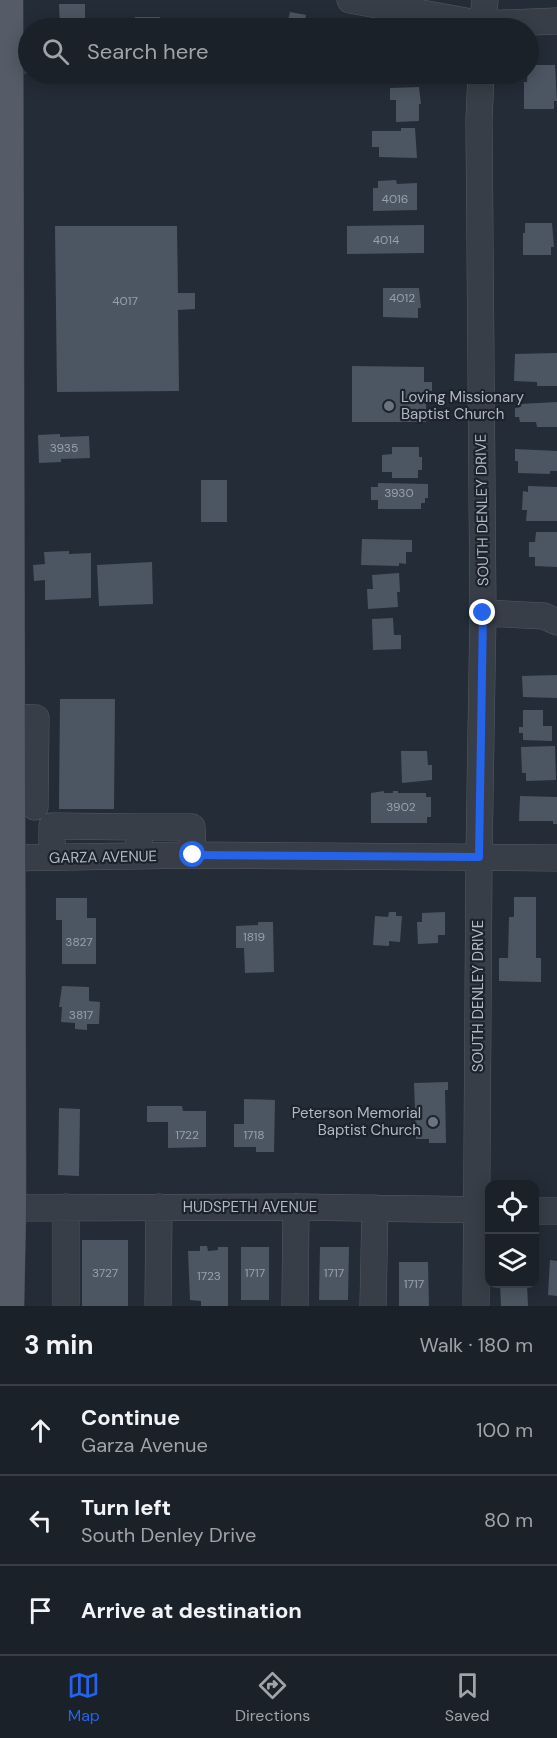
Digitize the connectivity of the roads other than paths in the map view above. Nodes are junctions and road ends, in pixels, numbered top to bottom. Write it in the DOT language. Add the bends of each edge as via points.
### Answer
graph roads {
  1 [pos="7,0"];
  2 [pos="350,0"];
  3 [pos="441,18"];
  4 [pos="539,20"];
  5 [pos="557,21"];
  6 [pos="18,60"];
  7 [pos="481,84"];
  8 [pos="3,100"];
  9 [pos="483,613"];
  10 [pos="557,622"];
  11 [pos="22,806"];
  12 [pos="52,826"];
  13 [pos="139,827"];
  14 [pos="193,855"];
  15 [pos="138,856"];
  16 [pos="52,857"];
  17 [pos="479,857"];
  18 [pos="9,858"];
  19 [pos="557,858"];
  20 [pos="159,1207"];
  21 [pos="296,1207"];
  22 [pos="10,1208"];
  23 [pos="66,1208"];
  24 [pos="375,1208"];
  25 [pos="483,1210"];
  26 [pos="539,1211"];
  27 [pos="557,1211"];
  28 [pos="8,1306"];
  29 [pos="66,1306"];
  30 [pos="158,1306"];
  31 [pos="295,1306"];
  32 [pos="373,1306"];
  33 [pos="476,1306"];
  1 -- 6 [label="main road"];
  2 -- 3 [label="street"];
  4 -- 5 [label="street"];
  6 -- 8 [label="main road"];
  7 -- 9 [label="street, SOUTH DENLEY DRIVE"];
  8 -- 11 [label="main road" via="9,717"];
  9 -- 10 [label="street" via="544,616"];
  9 -- 17 [label="street, SOUTH DENLEY DRIVE"];
  11 -- 12 [label="street"];
  11 -- 18 [label="main road"];
  12 -- 13 [label="street"];
  12 -- 16 [label="street"];
  13 -- 14 [label="street" via="192,827"];
  13 -- 15 [label="street"];
  14 -- 15 [label="street, GARZA AVENUE"];
  14 -- 17 [label="street, GARZA AVENUE"];
  15 -- 16 [label="street, GARZA AVENUE"];
  16 -- 18 [label="street, GARZA AVENUE"];
  17 -- 19 [label="street, GARZA AVENUE"];
  17 -- 25 [label="street, SOUTH DENLEY DRIVE"];
  18 -- 22 [label="main road"];
  20 -- 21 [label="street, HUDSPETH AVENUE"];
  20 -- 23 [label="street, HUDSPETH AVENUE"];
  20 -- 30 [label="street"];
  21 -- 24 [label="street, HUDSPETH AVENUE"];
  21 -- 31 [label="street"];
  22 -- 23 [label="street, HUDSPETH AVENUE"];
  22 -- 28 [label="main road"];
  23 -- 29 [label="street"];
  24 -- 25 [label="street, HUDSPETH AVENUE"];
  24 -- 32 [label="street"];
  25 -- 33 [label="street, SOUTH DENLEY DRIVE"];
  26 -- 27 [label="street"];
}
